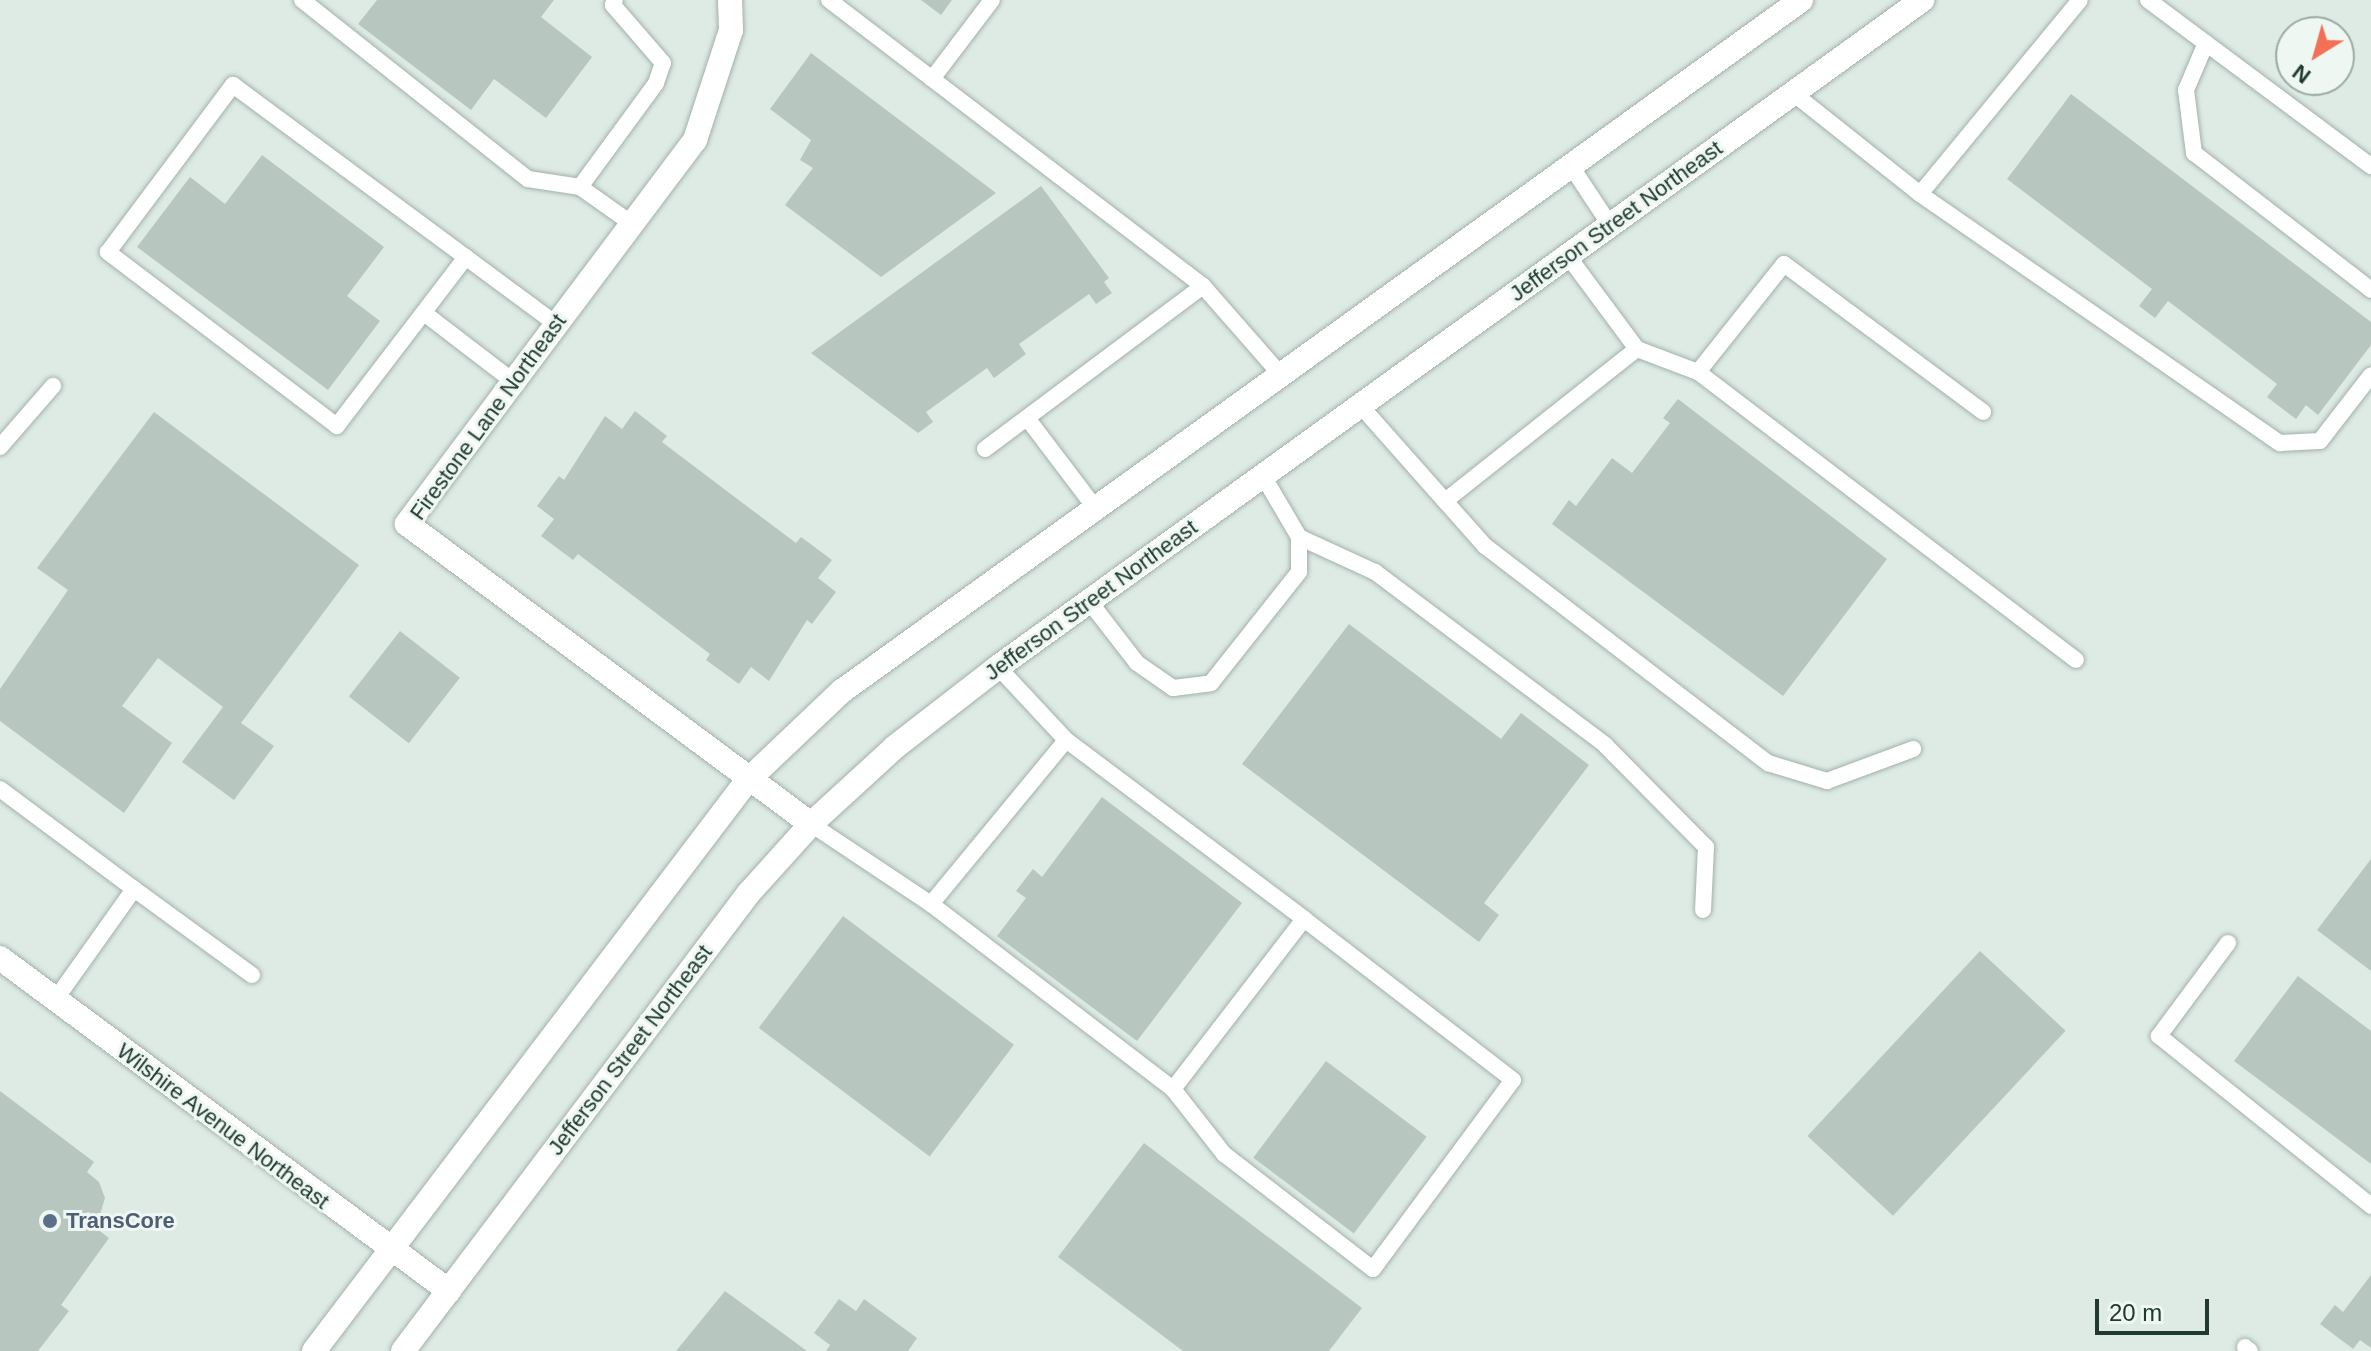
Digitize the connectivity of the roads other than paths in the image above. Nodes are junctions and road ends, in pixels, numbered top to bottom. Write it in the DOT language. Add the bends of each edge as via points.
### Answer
graph roads {
  1 [pos="302,0"];
  2 [pos="615,0"];
  3 [pos="730,0"];
  4 [pos="829,0"];
  5 [pos="992,0"];
  6 [pos="1801,0"];
  7 [pos="1922,0"];
  8 [pos="2080,0"];
  9 [pos="2148,0"];
  10 [pos="2206,43"];
  11 [pos="932,79"];
  12 [pos="1793,93"];
  13 [pos="1571,166"];
  14 [pos="2371,166"];
  15 [pos="580,187"];
  16 [pos="1920,194"];
  17 [pos="632,224"];
  18 [pos="1610,225"];
  19 [pos="1568,256"];
  20 [pos="466,257"];
  21 [pos="1203,286"];
  22 [pos="2371,290"];
  23 [pos="424,313"];
  24 [pos="556,324"];
  25 [pos="1637,349"];
  26 [pos="1698,372"];
  27 [pos="1281,375"];
  28 [pos="2371,375"];
  29 [pos="514,382"];
  30 [pos="53,386"];
  31 [pos="1360,405"];
  32 [pos="1983,412"];
  33 [pos="1027,418"];
  34 [pos="0,447"];
  35 [pos="985,449"];
  36 [pos="1263,476"];
  37 [pos="1445,501"];
  38 [pos="1096,509"];
  39 [pos="1299,537"];
  40 [pos="1089,601"];
  41 [pos="2076,660"];
  42 [pos="998,667"];
  43 [pos="1066,740"];
  44 [pos="1913,749"];
  45 [pos="747,781"];
  46 [pos="0,789"];
  47 [pos="811,824"];
  48 [pos="134,889"];
  49 [pos="931,904"];
  50 [pos="1703,910"];
  51 [pos="1304,919"];
  52 [pos="2228,943"];
  53 [pos="0,958"];
  54 [pos="252,975"];
  55 [pos="55,1000"];
  56 [pos="1173,1089"];
  57 [pos="2371,1206"];
  58 [pos="389,1251"];
  59 [pos="449,1291"];
  60 [pos="314,1351"];
  61 [pos="403,1351"];
  1 -- 15 [label="lane" via="528,179"];
  2 -- 15 [label="lane" via="613,5 663,63 656,83"];
  3 -- 17 [label="main road, Firestone Lane Northeast" via="731,30 695,140"];
  4 -- 11 [label="lane"];
  5 -- 11 [label="lane"];
  6 -- 13 [label="main road"];
  7 -- 12 [label="main road, Jefferson Street Northeast"];
  8 -- 16 [label="lane"];
  9 -- 10 [label="lane"];
  10 -- 14 [label="lane"];
  10 -- 22 [label="lane" via="2186,90 2194,153"];
  11 -- 21 [label="lane"];
  12 -- 16 [label="lane"];
  12 -- 18 [label="main road, Jefferson Street Northeast"];
  13 -- 18 [label="lane"];
  13 -- 27 [label="main road"];
  15 -- 17 [label="lane"];
  16 -- 28 [label="lane" via="2280,443 2320,441"];
  17 -- 24 [label="main road, Firestone Lane Northeast"];
  18 -- 19 [label="main road, Jefferson Street Northeast"];
  19 -- 25 [label="lane"];
  19 -- 31 [label="main road, Jefferson Street Northeast"];
  20 -- 23 [label="lane"];
  20 -- 23 [label="lane" via="233,85 108,252 337,426"];
  20 -- 24 [label="lane"];
  21 -- 27 [label="lane"];
  21 -- 33 [label="lane"];
  23 -- 29 [label="lane"];
  24 -- 29 [label="main road, Firestone Lane Northeast"];
  25 -- 26 [label="lane"];
  25 -- 37 [label="lane"];
  26 -- 32 [label="lane" via="1784,264"];
  26 -- 41 [label="lane"];
  27 -- 38 [label="main road"];
  29 -- 45 [label="main road, Firestone Lane Northeast" via="407,524"];
  30 -- 34 [label="lane"];
  31 -- 36 [label="main road, Jefferson Street Northeast"];
  31 -- 37 [label="lane"];
  33 -- 35 [label="lane"];
  33 -- 38 [label="lane"];
  36 -- 39 [label="lane"];
  36 -- 40 [label="main road, Jefferson Street Northeast"];
  37 -- 44 [label="lane" via="1485,546 1768,763 1827,781"];
  38 -- 45 [label="main road" via="842,691"];
  39 -- 40 [label="lane" via="1299,572 1211,683 1173,688 1137,663"];
  39 -- 50 [label="lane" via="1375,572 1605,745 1706,847"];
  40 -- 42 [label="main road, Jefferson Street Northeast"];
  42 -- 43 [label="lane"];
  42 -- 47 [label="main road, Jefferson Street Northeast" via="895,747"];
  43 -- 49 [label="lane"];
  43 -- 51 [label="lane"];
  45 -- 47 [label="main road, Firestone Lane Northeast"];
  45 -- 58 [label="main road"];
  46 -- 48 [label="lane"];
  47 -- 49 [label="lane"];
  47 -- 59 [label="main road, Jefferson Street Northeast" via="748,894"];
  48 -- 54 [label="lane"];
  48 -- 55 [label="lane"];
  49 -- 56 [label="lane"];
  51 -- 56 [label="lane"];
  51 -- 56 [label="lane" via="1513,1080 1373,1269 1224,1154"];
  52 -- 57 [label="lane" via="2159,1036"];
  53 -- 55 [label="main road, Wilshire Avenue Northeast"];
  55 -- 58 [label="main road, Wilshire Avenue Northeast"];
  58 -- 59 [label="main road, Wilshire Avenue Northeast"];
  58 -- 60 [label="main road"];
  59 -- 61 [label="main road, Jefferson Street Northeast"];
}
